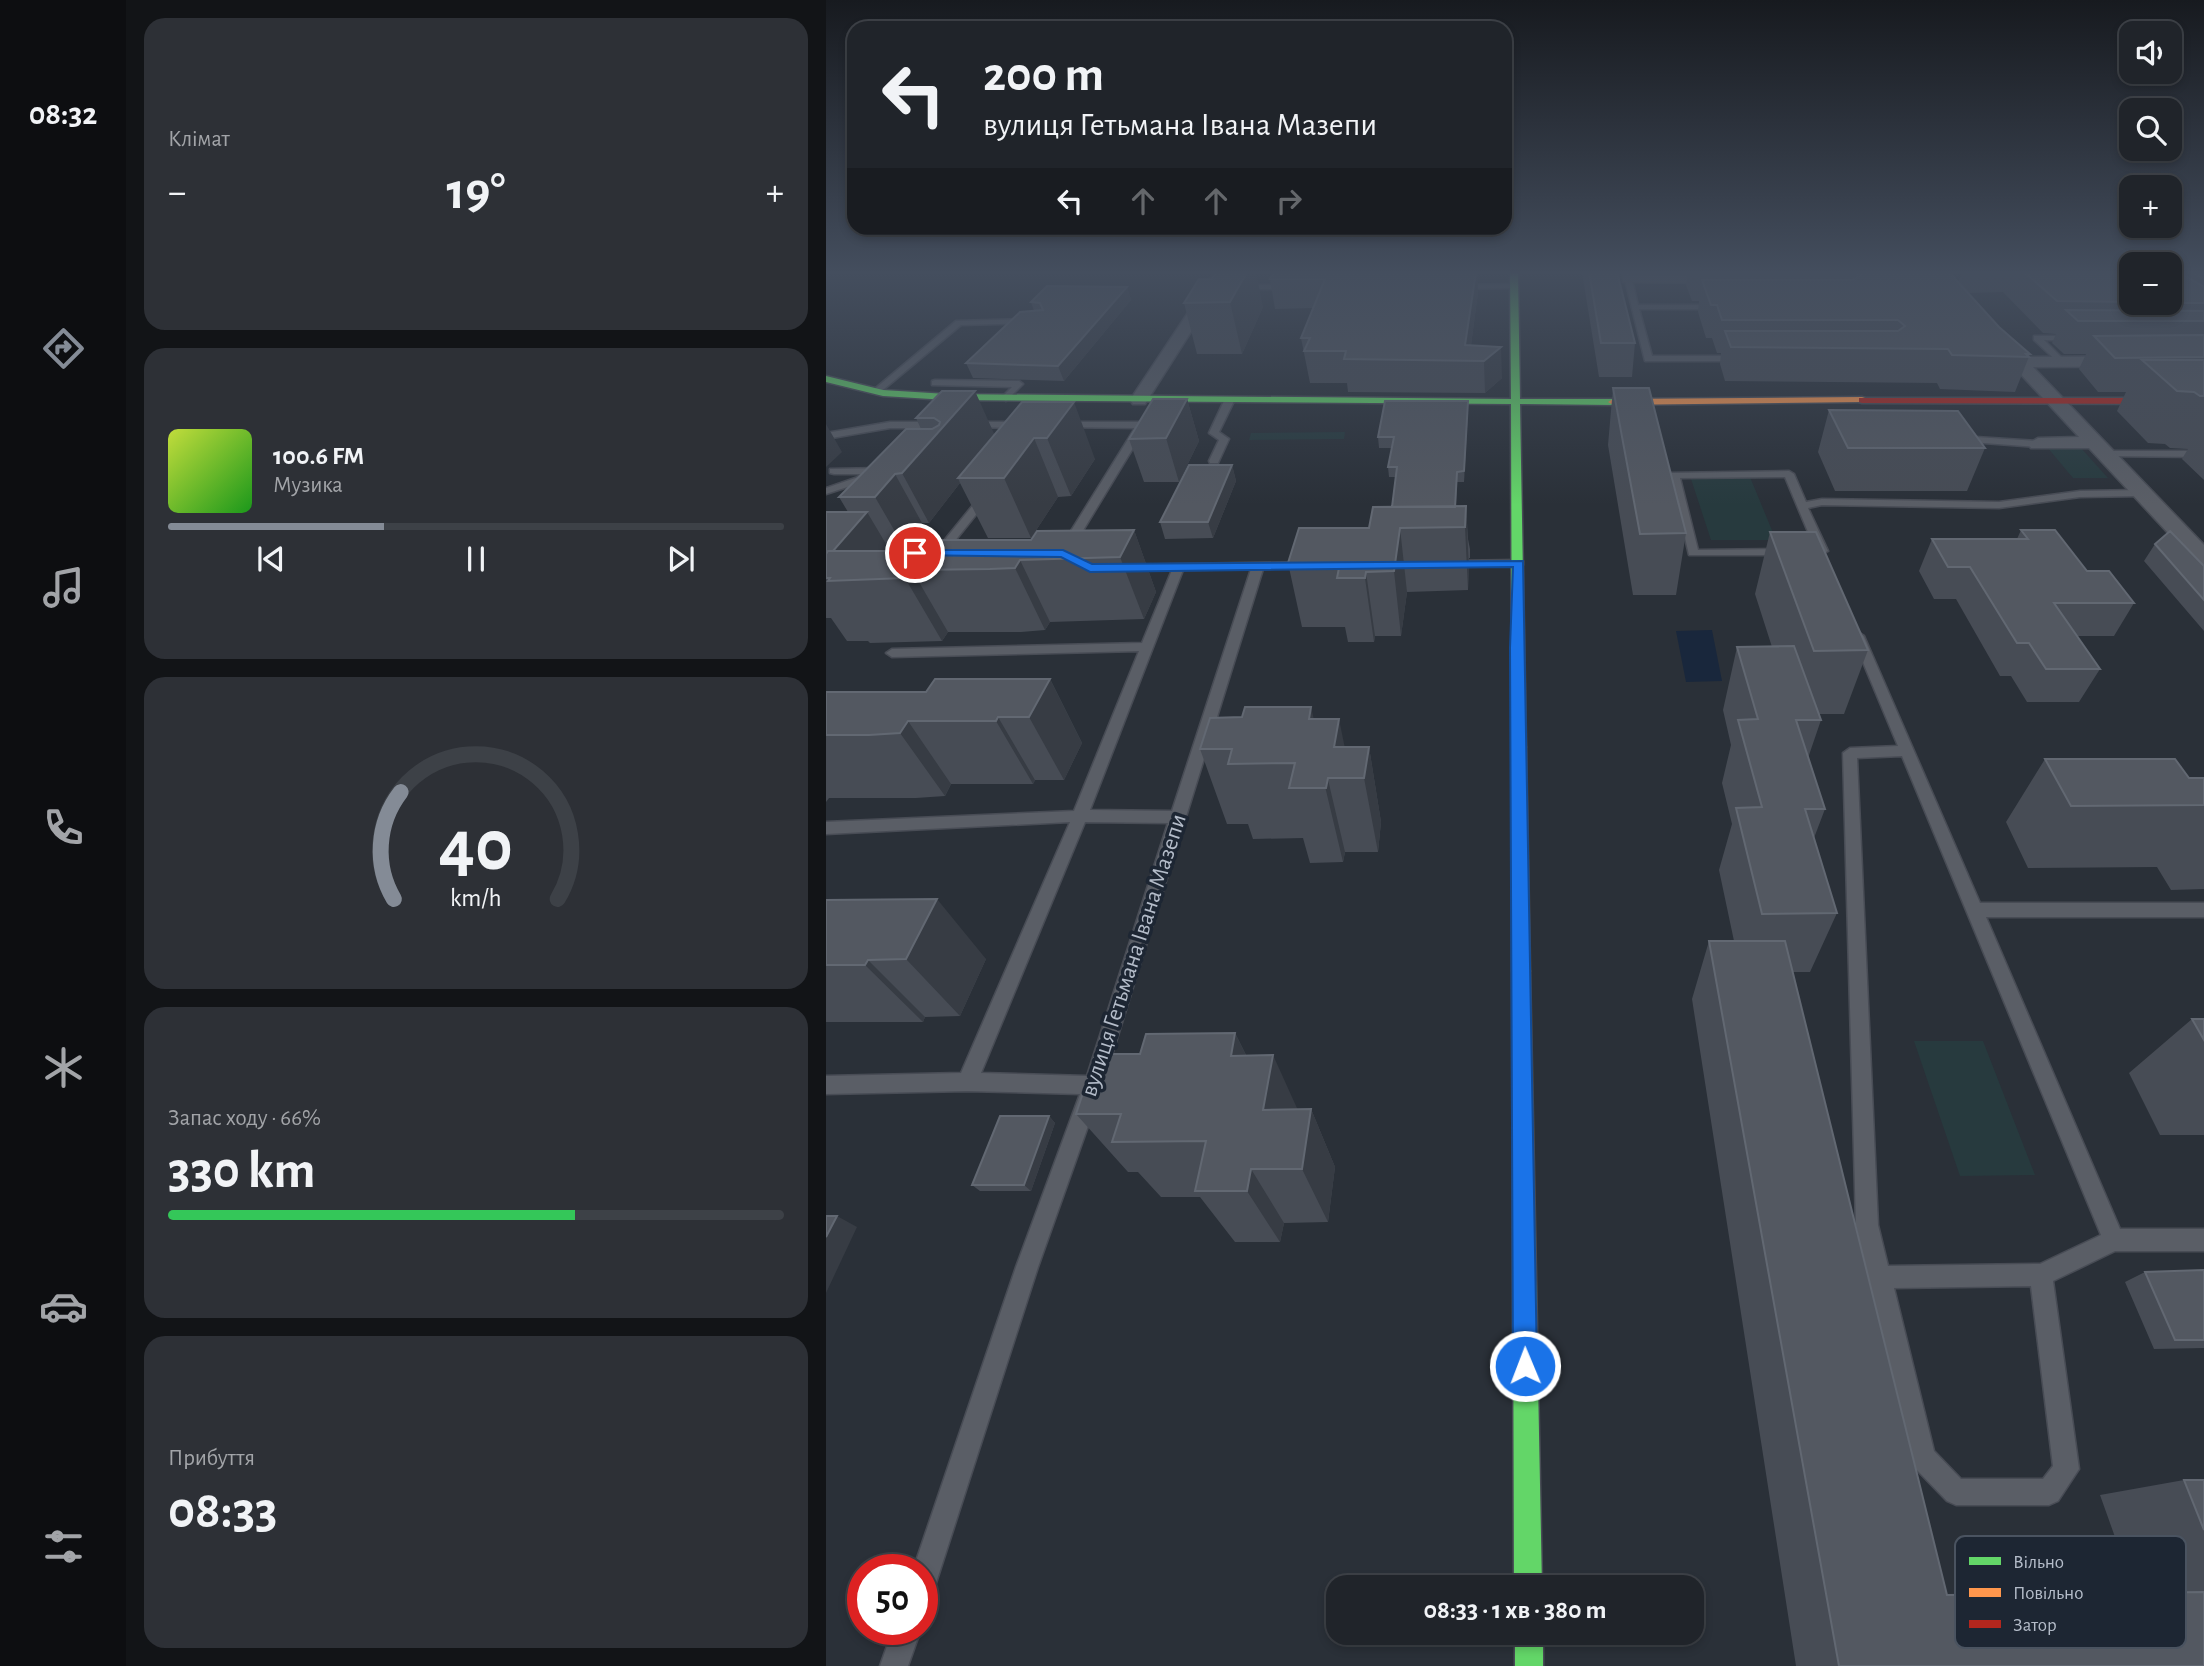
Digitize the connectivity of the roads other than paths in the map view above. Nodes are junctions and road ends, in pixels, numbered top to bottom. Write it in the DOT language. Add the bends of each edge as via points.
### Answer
graph roads {
  1 [pos="928,350"];
  2 [pos="1172,350"];
  3 [pos="1515,350"];
  4 [pos="1646,350"];
  5 [pos="2006,350"];
  6 [pos="2049,350"];
  7 [pos="1754,359"];
  8 [pos="2204,361"];
  9 [pos="2018,362"];
  10 [pos="2061,362"];
  11 [pos="826,379"];
  12 [pos="935,383"];
  13 [pos="876,392"];
  14 [pos="1006,398"];
  15 [pos="2052,399"];
  16 [pos="1139,400"];
  17 [pos="1157,400"];
  18 [pos="1229,401"];
  19 [pos="2204,401"];
  20 [pos="1515,403"];
  21 [pos="946,425"];
  22 [pos="960,425"];
  23 [pos="1030,425"];
  24 [pos="1044,425"];
  25 [pos="1142,425"];
  26 [pos="826,436"];
  27 [pos="1945,439"];
  28 [pos="2038,444"];
  29 [pos="2099,448"];
  30 [pos="2204,454"];
  31 [pos="1214,461"];
  32 [pos="834,471"];
  33 [pos="887,471"];
  34 [pos="900,471"];
  35 [pos="995,484"];
  36 [pos="826,491"];
  37 [pos="2142,493"];
  38 [pos="1802,506"];
  39 [pos="953,553"];
  40 [pos="1049,553"];
  41 [pos="2204,558"];
  42 [pos="1519,563"];
  43 [pos="1430,564"];
  44 [pos="1258,565"];
  45 [pos="1324,565"];
  46 [pos="1179,566"];
  47 [pos="1115,568"];
  48 [pos="1854,627"];
  49 [pos="1147,647"];
  50 [pos="892,653"];
  51 [pos="1908,751"];
  52 [pos="1080,816"];
  53 [pos="1177,817"];
  54 [pos="826,828"];
  55 [pos="2204,909"];
  56 [pos="1975,910"];
  57 [pos="967,1082"];
  58 [pos="826,1085"];
  59 [pos="1092,1086"];
  60 [pos="2114,1240"];
  61 [pos="2204,1240"];
  62 [pos="2041,1275"];
  63 [pos="1879,1277"];
  64 [pos="932,1554"];
  65 [pos="1528,1575"];
  66 [pos="901,1645"];
  67 [pos="1529,1645"];
  68 [pos="894,1666"];
  69 [pos="1529,1666"];
  1 -- 13 [label="lane"];
  2 -- 16 [label="street"];
  3 -- 20 [label="street"];
  4 -- 7 [label="lane" via="1648,359"];
  5 -- 9 [label="street"];
  6 -- 10 [label="lane"];
  8 -- 10 [label="street"];
  9 -- 10 [label="street"];
  9 -- 15 [label="street"];
  11 -- 13 [label="street"];
  12 -- 14 [label="lane" via="1019,384"];
  13 -- 14 [label="street"];
  14 -- 16 [label="street"];
  15 -- 19 [label="street"];
  15 -- 20 [label="street"];
  15 -- 29 [label="street"];
  16 -- 17 [label="street"];
  17 -- 18 [label="street"];
  17 -- 25 [label="lane"];
  18 -- 20 [label="street"];
  18 -- 31 [label="lane" via="1214,433 1224,439"];
  20 -- 42 [label="street"];
  21 -- 26 [label="lane" via="890,425"];
  22 -- 23 [label="lane"];
  24 -- 25 [label="lane"];
  25 -- 40 [label="lane" via="1067,556"];
  27 -- 28 [label="lane"];
  28 -- 29 [label="street"];
  29 -- 30 [label="lane"];
  29 -- 37 [label="street"];
  32 -- 33 [label="lane"];
  33 -- 34 [label="lane"];
  33 -- 36 [label="lane"];
  35 -- 39 [label="lane" via="933,557"];
  37 -- 38 [label="lane" via="2080,494 1999,505 1822,502"];
  37 -- 41 [label="street"];
  38 -- 38 [label="lane" via="1814,555 1693,553 1674,475 1789,474"];
  42 -- 43 [label="lane"];
  42 -- 65 [label="street" via="1516,648"];
  44 -- 45 [label="lane"];
  44 -- 46 [label="lane"];
  44 -- 53 [label="lane, вулиця Гетьмана Івана Мазепи"];
  46 -- 47 [label="lane"];
  46 -- 49 [label="lane"];
  48 -- 51 [label="lane"];
  49 -- 50 [label="lane"];
  49 -- 52 [label="lane"];
  51 -- 56 [label="lane"];
  51 -- 63 [label="lane" via="1850,753 1867,1225"];
  52 -- 53 [label="lane"];
  52 -- 54 [label="lane"];
  52 -- 57 [label="lane"];
  53 -- 59 [label="lane, вулиця Гетьмана Івана Мазепи"];
  55 -- 56 [label="lane"];
  56 -- 60 [label="lane"];
  57 -- 58 [label="lane"];
  57 -- 59 [label="lane"];
  59 -- 64 [label="lane, вулиця Гетьмана Івана Мазепи"];
  60 -- 61 [label="lane"];
  60 -- 62 [label="lane"];
  62 -- 63 [label="lane"];
  62 -- 63 [label="lane" via="2066,1469 2049,1492 1956,1492 1923,1458"];
  66 -- 68 [label="lane"];
  67 -- 69 [label="street"];
}
